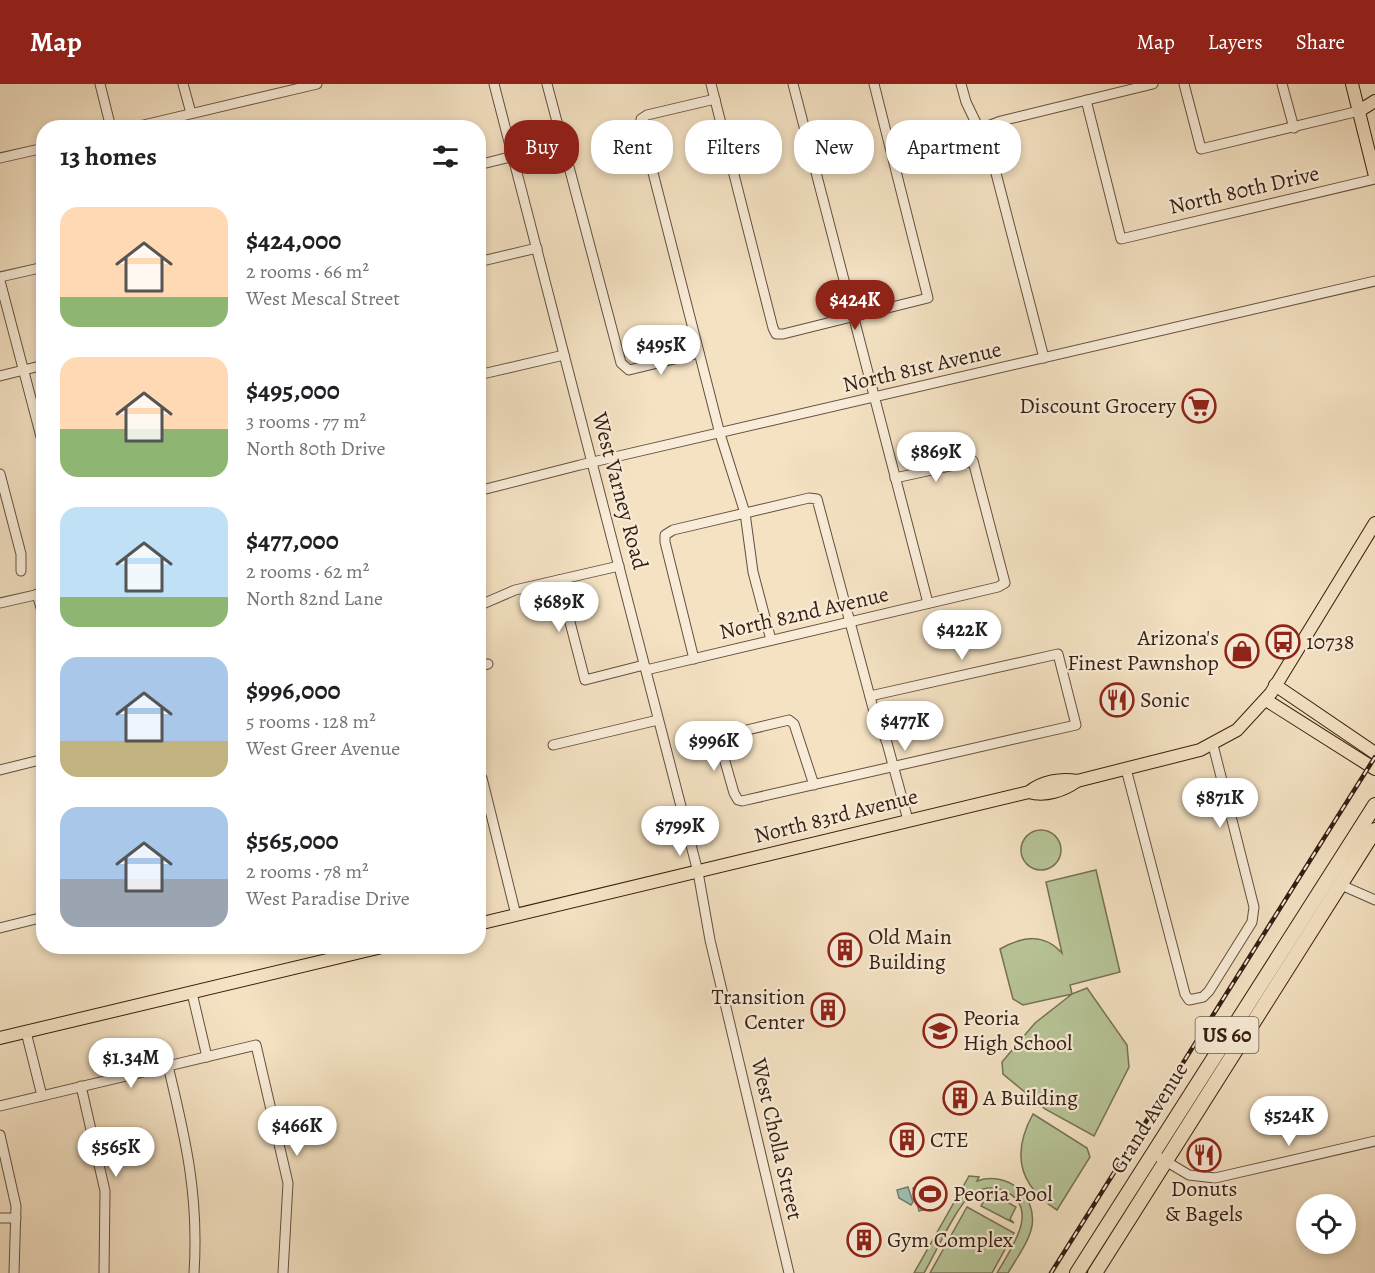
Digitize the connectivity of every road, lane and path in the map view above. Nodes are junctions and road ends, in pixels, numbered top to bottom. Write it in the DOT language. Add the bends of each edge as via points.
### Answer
graph roads {
  1 [pos="100,84"];
  2 [pos="183,84"];
  3 [pos="317,84"];
  4 [pos="494,84"];
  5 [pos="547,84"];
  6 [pos="711,84"];
  7 [pos="793,84"];
  8 [pos="874,84"];
  9 [pos="961,84"];
  10 [pos="1153,84"];
  11 [pos="1184,84"];
  12 [pos="1282,84"];
  13 [pos="1352,84"];
  14 [pos="715,99"];
  15 [pos="1086,100"];
  16 [pos="1375,101"];
  17 [pos="1359,111"];
  18 [pos="1375,111"];
  19 [pos="191,113"];
  20 [pos="109,120"];
  21 [pos="163,120"];
  22 [pos="504,120"];
  23 [pos="975,120"];
  24 [pos="1013,120"];
  25 [pos="1294,128"];
  26 [pos="36,150"];
  27 [pos="0,158"];
  28 [pos="504,158"];
  29 [pos="486,163"];
  30 [pos="518,174"];
  31 [pos="997,174"];
  32 [pos="1375,178"];
  33 [pos="537,248"];
  34 [pos="486,260"];
  35 [pos="36,269"];
  36 [pos="0,279"];
  37 [pos="1375,281"];
  38 [pos="853,317"];
  39 [pos="699,353"];
  40 [pos="564,355"];
  41 [pos="1044,358"];
  42 [pos="36,367"];
  43 [pos="23,370"];
  44 [pos="486,373"];
  45 [pos="0,376"];
  46 [pos="874,398"];
  47 [pos="36,418"];
  48 [pos="720,434"];
  49 [pos="593,464"];
  50 [pos="0,474"];
  51 [pos="895,478"];
  52 [pos="486,489"];
  53 [pos="3,500"];
  54 [pos="745,513"];
  55 [pos="1375,523"];
  56 [pos="1363,541"];
  57 [pos="1375,549"];
  58 [pos="619,566"];
  59 [pos="21,571"];
  60 [pos="559,580"];
  61 [pos="36,594"];
  62 [pos="0,603"];
  63 [pos="486,603"];
  64 [pos="928,603"];
  65 [pos="850,622"];
  66 [pos="771,640"];
  67 [pos="694,659"];
  68 [pos="645,667"];
  69 [pos="1271,693"];
  70 [pos="870,696"];
  71 [pos="658,720"];
  72 [pos="553,745"];
  73 [pos="1213,745"];
  74 [pos="1375,753"];
  75 [pos="36,761"];
  76 [pos="895,768"];
  77 [pos="1126,769"];
  78 [pos="1375,769"];
  79 [pos="0,770"];
  80 [pos="814,784"];
  81 [pos="486,794"];
  82 [pos="1375,805"];
  83 [pos="908,820"];
  84 [pos="1375,830"];
  85 [pos="698,872"];
  86 [pos="1341,885"];
  87 [pos="1375,900"];
  88 [pos="516,915"];
  89 [pos="36,919"];
  90 [pos="486,922"];
  91 [pos="0,928"];
  92 [pos="338,954"];
  93 [pos="1276,958"];
  94 [pos="1290,966"];
  95 [pos="192,993"];
  96 [pos="26,1032"];
  97 [pos="0,1038"];
  98 [pos="207,1057"];
  99 [pos="168,1066"];
  100 [pos="81,1086"];
  101 [pos="42,1096"];
  102 [pos="0,1106"];
  103 [pos="0,1135"];
  104 [pos="1375,1141"];
  105 [pos="1152,1153"];
  106 [pos="1165,1161"];
  107 [pos="0,1218"];
  108 [pos="16,1218"];
  109 [pos="14,1273"];
  110 [pos="104,1273"];
  111 [pos="194,1273"];
  112 [pos="283,1273"];
  113 [pos="789,1273"];
  114 [pos="1077,1273"];
  115 [pos="1095,1273"];
  1 -- 20 [label="street"];
  2 -- 19 [label="street"];
  3 -- 19 [label="street"];
  4 -- 22 [label="street, West Varney Road"];
  5 -- 39 [label="street" via="623,368 629,370"];
  6 -- 14 [label="street"];
  7 -- 38 [label="street"];
  8 -- 38 [label="street" via="928,298"];
  9 -- 23 [label="street"];
  10 -- 15 [label="street"];
  11 -- 25 [label="street" via="1201,149"];
  12 -- 25 [label="street"];
  13 -- 17 [label="main road"];
  14 -- 38 [label="street" via="776,334"];
  14 -- 39 [label="street" via="641,119"];
  15 -- 24 [label="street"];
  15 -- 32 [label="street, North 80th Drive" via="1121,238"];
  16 -- 17 [label="main road"];
  17 -- 18 [label="main road"];
  17 -- 25 [label="street"];
  17 -- 32 [label="main road"];
  19 -- 21 [label="street"];
  26 -- 27 [label="street"];
  28 -- 29 [label="street"];
  30 -- 33 [label="street, West Varney Road"];
  31 -- 41 [label="street"];
  33 -- 34 [label="street"];
  33 -- 40 [label="street, West Varney Road"];
  35 -- 36 [label="street"];
  36 -- 43 [label="street"];
  37 -- 41 [label="street, North 81st Avenue"];
  38 -- 46 [label="street"];
  39 -- 48 [label="street"];
  40 -- 44 [label="street"];
  40 -- 49 [label="street, West Varney Road"];
  41 -- 46 [label="street, North 81st Avenue"];
  42 -- 43 [label="street"];
  43 -- 45 [label="street"];
  43 -- 47 [label="street"];
  46 -- 48 [label="street, North 81st Avenue"];
  46 -- 51 [label="street"];
  48 -- 49 [label="street, North 81st Avenue"];
  48 -- 54 [label="street"];
  49 -- 52 [label="street, North 81st Avenue"];
  49 -- 58 [label="street, West Varney Road"];
  50 -- 53 [label="street"];
  51 -- 64 [label="street"];
  51 -- 64 [label="street, North 82nd Avenue" via="973,462 1005,583"];
  53 -- 59 [label="street" via="21,554"];
  54 -- 65 [label="street" via="817,499"];
  54 -- 66 [label="street" via="753,572"];
  54 -- 67 [label="street" via="665,535"];
  55 -- 56 [label="main road, North 83rd Avenue"];
  56 -- 57 [label="main road"];
  56 -- 69 [label="main road, North 83rd Avenue"];
  58 -- 60 [label="street"];
  58 -- 68 [label="street, West Varney Road"];
  60 -- 63 [label="street" via="515,590"];
  60 -- 68 [label="street, North 82nd Avenue" via="585,680"];
  61 -- 62 [label="street"];
  64 -- 65 [label="street, North 82nd Avenue"];
  65 -- 66 [label="street, North 82nd Avenue"];
  65 -- 70 [label="street"];
  66 -- 67 [label="street, North 82nd Avenue"];
  67 -- 68 [label="street, North 82nd Avenue"];
  68 -- 71 [label="street, West Varney Road"];
  69 -- 73 [label="main road, North 83rd Avenue" via="1237,730"];
  69 -- 74 [label="main road"];
  69 -- 78 [label="main road"];
  70 -- 76 [label="street"];
  70 -- 76 [label="street" via="1058,654 1076,725"];
  71 -- 72 [label="street"];
  71 -- 85 [label="street, West Varney Road"];
  73 -- 77 [label="main road, North 83rd Avenue"];
  73 -- 77 [label="street" via="1254,907 1252,922 1203,997 1189,1000 1185,994"];
  75 -- 79 [label="street"];
  76 -- 80 [label="street"];
  76 -- 83 [label="street"];
  77 -- 83 [label="main road, North 83rd Avenue" via="1039,795 1029,792"];
  80 -- 80 [label="street" via="794,724 789,720 718,738 738,800"];
  81 -- 88 [label="street"];
  82 -- 93 [label="highway, Grand Avenue / US 60"];
  83 -- 85 [label="main road, North 83rd Avenue"];
  84 -- 86 [label="highway, Grand Avenue / US 60"];
  85 -- 88 [label="main road, North 83rd Avenue"];
  85 -- 113 [label="street, West Cholla Street" via="710,940"];
  86 -- 87 [label="street"];
  86 -- 94 [label="highway, Grand Avenue / US 60"];
  88 -- 90 [label="main road, North 83rd Avenue"];
  89 -- 91 [label="street"];
  92 -- 95 [label="main road"];
  93 -- 94 [label="highway"];
  93 -- 105 [label="highway, Grand Avenue / US 60"];
  94 -- 106 [label="highway, Grand Avenue / US 60"];
  95 -- 96 [label="main road"];
  95 -- 98 [label="street"];
  96 -- 97 [label="main road"];
  96 -- 101 [label="street"];
  98 -- 99 [label="street"];
  98 -- 112 [label="street" via="256,1045 288,1183"];
  99 -- 100 [label="street"];
  99 -- 111 [label="street" via="194,1187"];
  100 -- 101 [label="street"];
  100 -- 110 [label="street" via="105,1191"];
  101 -- 102 [label="street"];
  103 -- 108 [label="street"];
  104 -- 106 [label="street" via="1215,1178 1189,1175"];
  105 -- 106 [label="street"];
  105 -- 114 [label="highway, Grand Avenue / US 60"];
  106 -- 115 [label="highway, Grand Avenue / US 60"];
  107 -- 108 [label="street"];
  108 -- 109 [label="street"];
}
